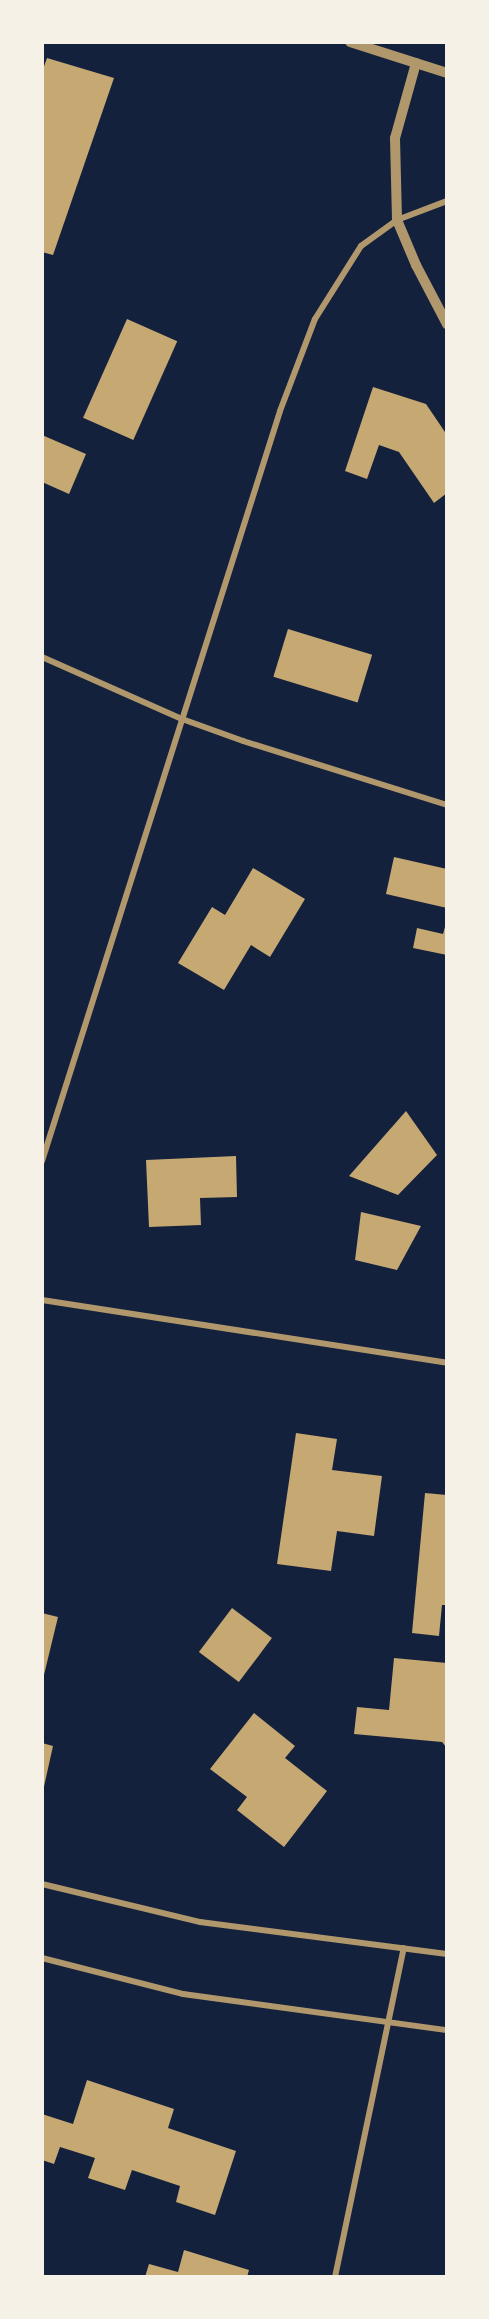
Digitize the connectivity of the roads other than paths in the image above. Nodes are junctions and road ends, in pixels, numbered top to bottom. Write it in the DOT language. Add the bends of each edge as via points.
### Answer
graph roads {
  1 [pos="350,42"];
  2 [pos="416,63"];
  3 [pos="447,73"];
  4 [pos="447,201"];
  5 [pos="398,220"];
  6 [pos="447,324"];
  7 [pos="42,657"];
  8 [pos="182,719"];
  9 [pos="447,805"];
  10 [pos="42,1161"];
  11 [pos="42,1300"];
  12 [pos="447,1363"];
  13 [pos="42,1884"];
  14 [pos="404,1948"];
  15 [pos="447,1954"];
  16 [pos="42,1958"];
  17 [pos="390,2022"];
  18 [pos="447,2030"];
  19 [pos="335,2277"];
  1 -- 2 [label="street"];
  2 -- 3 [label="street"];
  2 -- 5 [label="street" via="394,138"];
  4 -- 5 [label="street"];
  5 -- 6 [label="street"];
  5 -- 8 [label="street" via="361,246 315,319 280,411"];
  7 -- 8 [label="street"];
  8 -- 9 [label="street"];
  8 -- 10 [label="street"];
  11 -- 12 [label="street"];
  13 -- 14 [label="street" via="200,1922"];
  14 -- 15 [label="street"];
  14 -- 17 [label="street"];
  16 -- 17 [label="street" via="183,1994"];
  17 -- 18 [label="street"];
  17 -- 19 [label="street"];
}
